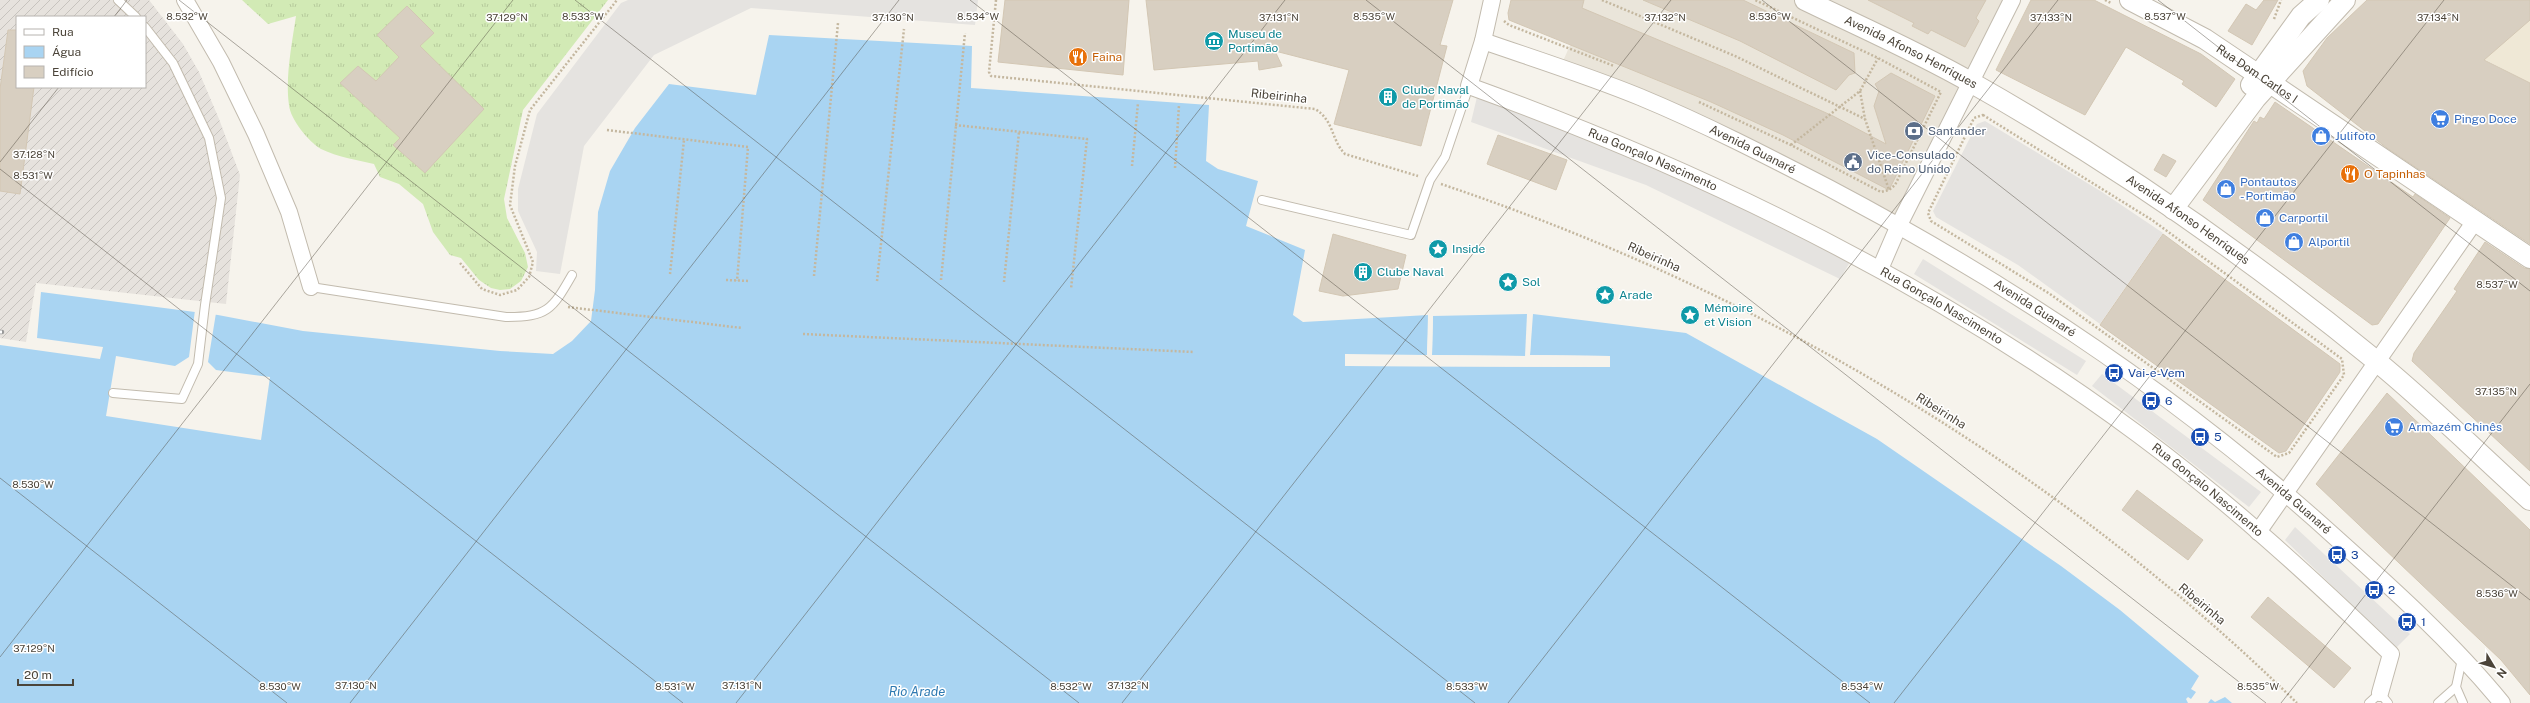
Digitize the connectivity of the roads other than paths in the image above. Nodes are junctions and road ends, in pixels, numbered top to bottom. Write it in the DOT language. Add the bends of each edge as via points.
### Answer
graph roads {
  1 [pos="118,0"];
  2 [pos="185,0"];
  3 [pos="1492,0"];
  4 [pos="1805,0"];
  5 [pos="2012,0"];
  6 [pos="2319,0"];
  7 [pos="2345,0"];
  8 [pos="2124,3"];
  9 [pos="2305,8"];
  10 [pos="135,16"];
  11 [pos="146,28"];
  12 [pos="1483,41"];
  13 [pos="2292,58"];
  14 [pos="2264,78"];
  15 [pos="1970,82"];
  16 [pos="1470,86"];
  17 [pos="2379,156"];
  18 [pos="1262,200"];
  19 [pos="2169,206"];
  20 [pos="2475,221"];
  21 [pos="1899,225"];
  22 [pos="2530,258"];
  23 [pos="1880,269"];
  24 [pos="572,275"];
  25 [pos="311,287"];
  26 [pos="2376,361"];
  27 [pos="113,393"];
  28 [pos="2287,493"];
  29 [pos="2530,500"];
  30 [pos="2258,532"];
  31 [pos="2462,659"];
  32 [pos="2456,687"];
  33 [pos="2379,700"];
  34 [pos="2442,702"];
  35 [pos="2458,703"];
  36 [pos="2463,703"];
  37 [pos="2502,703"];
  1 -- 10 [label="lane"];
  2 -- 25 [label="street" via="221,62 256,134 289,212"];
  3 -- 12 [label="street"];
  4 -- 15 [label="street, Avenida Afonso Henriques"];
  5 -- 15 [label="street"];
  6 -- 9 [label="street"];
  7 -- 13 [label="street"];
  8 -- 14 [label="street, Rua Dom Carlos I" via="2205,39"];
  9 -- 14 [label="street"];
  11 -- 27 [label="lane" via="173,63 209,138 221,198 204,305 198,364 182,399"];
  12 -- 16 [label="street"];
  12 -- 21 [label="street, Avenida Guanaré" via="1648,100 1756,150"];
  13 -- 14 [label="street"];
  13 -- 17 [label="street, Rua Dom Carlos I" via="2285,75 2302,96"];
  14 -- 17 [label="street, Rua Dom Carlos I"];
  14 -- 19 [label="street"];
  15 -- 19 [label="street, Avenida Afonso Henriques" via="2071,141"];
  15 -- 21 [label="street"];
  16 -- 18 [label="lane" via="1445,157 1430,180 1411,235"];
  16 -- 23 [label="street, Rua Gonçalo Nascimento" via="1575,124 1693,175"];
  17 -- 20 [label="street, Rua Dom Carlos I"];
  19 -- 26 [label="street, Avenida Afonso Henriques" via="2276,283"];
  20 -- 22 [label="street, Rua Dom Carlos I"];
  20 -- 26 [label="street"];
  21 -- 23 [label="street"];
  21 -- 28 [label="street, Avenida Guanaré" via="2034,305 2137,376 2207,427"];
  23 -- 30 [label="street, Rua Gonçalo Nascimento" via="1968,321 2138,434"];
  24 -- 25 [label="lane" via="553,305 545,311 526,317 506,317"];
  26 -- 28 [label="street"];
  26 -- 29 [label="street, Avenida Afonso Henriques"];
  28 -- 30 [label="street"];
  28 -- 31 [label="street, Avenida Guanaré" via="2400,595"];
  30 -- 33 [label="street, Rua Gonçalo Nascimento" via="2310,575 2391,654"];
  31 -- 32 [label="lane"];
  31 -- 37 [label="street, Avenida Guanaré"];
  32 -- 34 [label="lane"];
  32 -- 35 [label="lane"];
  32 -- 36 [label="lane"];
}
